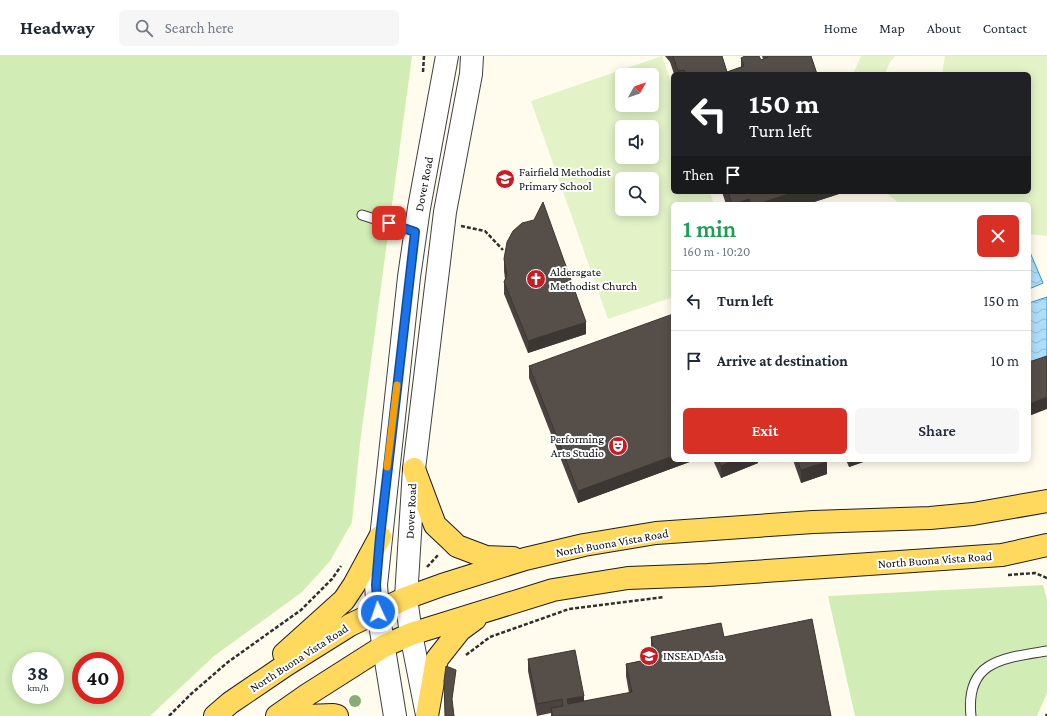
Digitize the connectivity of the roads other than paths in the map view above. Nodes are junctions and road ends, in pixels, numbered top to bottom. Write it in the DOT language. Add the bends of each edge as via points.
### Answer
graph roads {
  1 [pos="447,56"];
  2 [pos="472,56"];
  3 [pos="362,215"];
  4 [pos="415,232"];
  5 [pos="414,469"];
  6 [pos="1047,501"];
  7 [pos="380,537"];
  8 [pos="1047,545"];
  9 [pos="525,559"];
  10 [pos="1047,563"];
  11 [pos="1002,565"];
  12 [pos="406,598"];
  13 [pos="486,611"];
  14 [pos="378,612"];
  15 [pos="411,634"];
  16 [pos="384,646"];
  17 [pos="1047,651"];
  18 [pos="223,710"];
  19 [pos="277,716"];
  20 [pos="305,716"];
  21 [pos="337,716"];
  22 [pos="395,716"];
  23 [pos="428,716"];
  24 [pos="971,716"];
  1 -- 4 [label="street, Dover Road"];
  2 -- 5 [label="street, Dover Road" via="471,74 444,220"];
  3 -- 4 [label="lane"];
  4 -- 7 [label="street, Dover Road"];
  5 -- 9 [label="main road" via="435,525 457,546 486,557"];
  5 -- 12 [label="street, Dover Road"];
  6 -- 9 [label="main road, North Buona Vista Road" via="973,514 930,518 813,522 656,533 584,545"];
  7 -- 14 [label="street, Dover Road" via="376,585"];
  7 -- 18 [label="main road" via="344,600"];
  8 -- 11 [label="main road, North Buona Vista Road"];
  9 -- 12 [label="main road, North Buona Vista Road"];
  10 -- 11 [label="main road"];
  11 -- 13 [label="main road, North Buona Vista Road" via="628,578 553,590"];
  12 -- 14 [label="main road, North Buona Vista Road"];
  12 -- 15 [label="street, Dover Road"];
  13 -- 15 [label="main road, North Buona Vista Road"];
  13 -- 23 [label="main road" via="460,630 437,659"];
  14 -- 16 [label="street, Dover Road"];
  14 -- 18 [label="main road, North Buona Vista Road" via="350,625"];
  15 -- 16 [label="main road, North Buona Vista Road"];
  15 -- 23 [label="street, Dover Road"];
  16 -- 19 [label="main road, North Buona Vista Road"];
  16 -- 22 [label="street, Dover Road"];
  17 -- 24 [label="lane" via="1000,659 981,671 973,685 969,702"];
  20 -- 21 [label="main road"];
}
